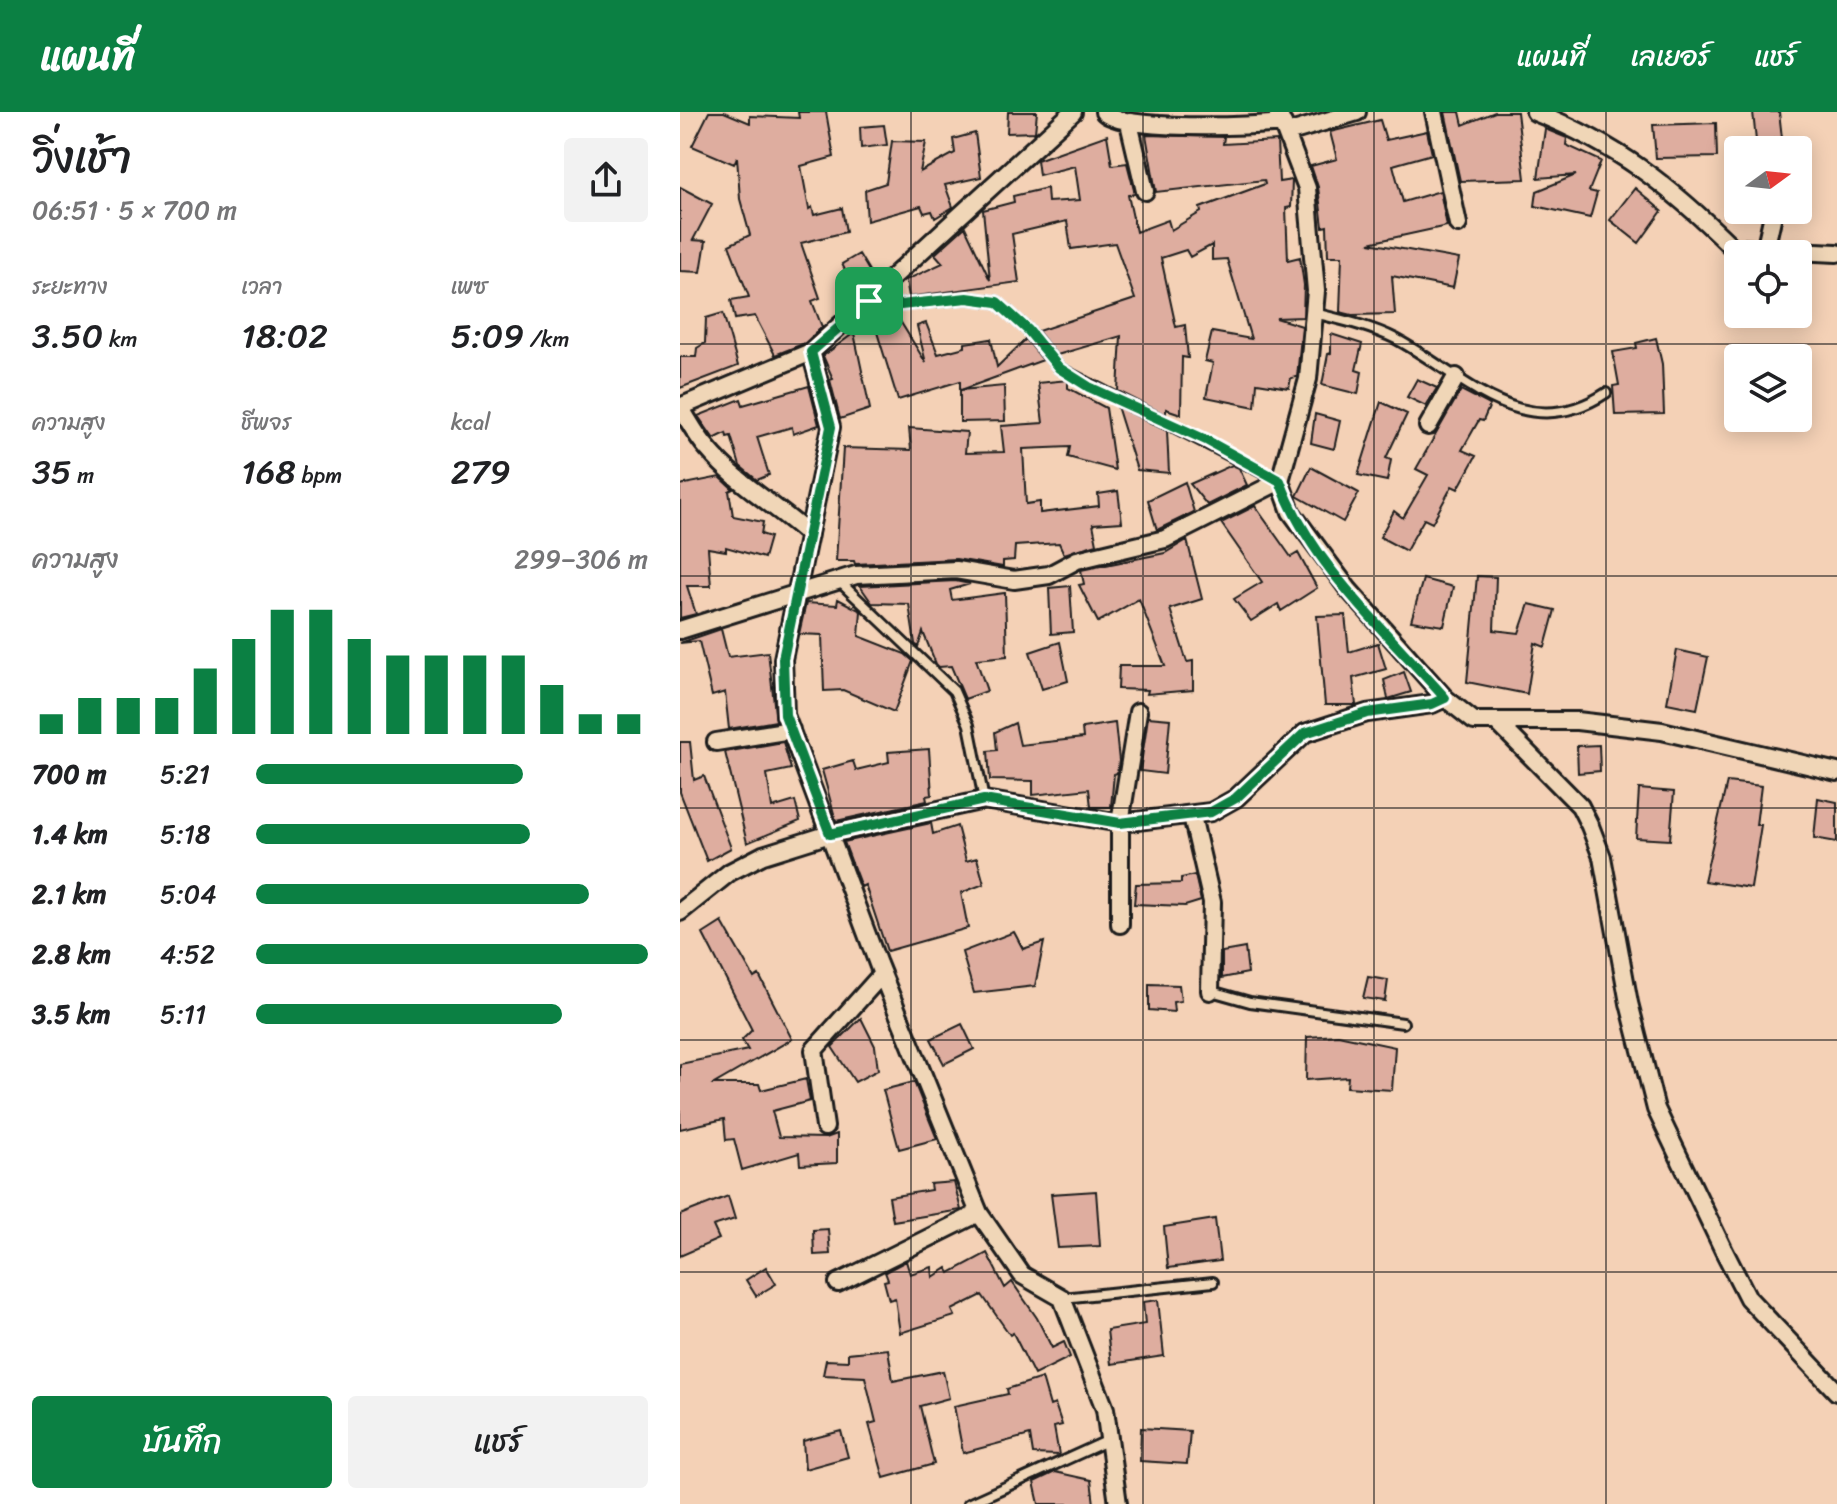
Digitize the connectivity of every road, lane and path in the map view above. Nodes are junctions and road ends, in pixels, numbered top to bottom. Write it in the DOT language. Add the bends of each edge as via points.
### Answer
graph roads {
  1 [pos="1073,112"];
  2 [pos="1104,112"];
  3 [pos="1357,112"];
  4 [pos="1434,112"];
  5 [pos="1535,112"];
  6 [pos="1129,123"];
  7 [pos="1282,123"];
  8 [pos="1145,191"];
  9 [pos="1458,224"];
  10 [pos="1725,240"];
  11 [pos="1812,252"];
  12 [pos="1837,253"];
  13 [pos="869,301"];
  14 [pos="1314,313"];
  15 [pos="811,352"];
  16 [pos="1456,377"];
  17 [pos="1606,393"];
  18 [pos="680,407"];
  19 [pos="1428,426"];
  20 [pos="1280,481"];
  21 [pos="809,535"];
  22 [pos="837,578"];
  23 [pos="796,596"];
  24 [pos="680,630"];
  25 [pos="1445,698"];
  26 [pos="1138,712"];
  27 [pos="1499,724"];
  28 [pos="791,730"];
  29 [pos="716,742"];
  30 [pos="1837,772"];
  31 [pos="984,800"];
  32 [pos="1192,816"];
  33 [pos="1120,823"];
  34 [pos="830,834"];
  35 [pos="680,912"];
  36 [pos="1120,924"];
  37 [pos="882,974"];
  38 [pos="1210,991"];
  39 [pos="1403,1023"];
  40 [pos="825,1127"];
  41 [pos="979,1213"];
  42 [pos="1213,1282"];
  43 [pos="838,1283"];
  44 [pos="1062,1298"];
  45 [pos="1837,1392"];
  46 [pos="1110,1439"];
  47 [pos="968,1504"];
  48 [pos="1118,1504"];
  1 -- 13 [label="street"];
  2 -- 6 [label="street"];
  3 -- 7 [label="street"];
  4 -- 9 [label="street"];
  5 -- 10 [label="street" via="1587,133 1632,160"];
  6 -- 7 [label="street" via="1225,128"];
  6 -- 8 [label="street"];
  7 -- 14 [label="street" via="1307,188"];
  11 -- 12 [label="street"];
  13 -- 15 [label="street"];
  13 -- 20 [label="lane" via="891,306 967,298 997,302 1059,368"];
  14 -- 16 [label="lane" via="1370,327"];
  14 -- 20 [label="street" via="1308,379"];
  15 -- 18 [label="street"];
  15 -- 21 [label="street" via="831,427"];
  16 -- 17 [label="lane" via="1516,411 1540,415"];
  16 -- 19 [label="street"];
  18 -- 21 [label="street" via="707,449"];
  20 -- 22 [label="street" via="1165,539 1077,560 1049,575 1014,580 956,570"];
  20 -- 25 [label="street" via="1291,512 1348,589"];
  21 -- 23 [label="street"];
  22 -- 23 [label="street"];
  22 -- 31 [label="lane" via="954,691 969,725"];
  23 -- 24 [label="street"];
  23 -- 28 [label="street" via="783,659 785,715"];
  25 -- 27 [label="street" via="1474,721"];
  25 -- 32 [label="street" via="1367,713 1305,733 1236,798"];
  26 -- 33 [label="street"];
  27 -- 30 [label="street" via="1577,721 1662,731"];
  27 -- 45 [label="street" via="1580,806 1590,826 1602,857 1629,1003 1656,1109 1724,1251 1748,1298"];
  28 -- 29 [label="street"];
  28 -- 34 [label="street"];
  31 -- 33 [label="street"];
  31 -- 34 [label="street"];
  32 -- 33 [label="street"];
  32 -- 38 [label="street" via="1212,902"];
  33 -- 36 [label="street"];
  34 -- 35 [label="street" via="763,855 730,872"];
  34 -- 37 [label="street"];
  37 -- 40 [label="street" via="814,1050"];
  37 -- 41 [label="street"];
  38 -- 39 [label="lane" via="1250,1002"];
  41 -- 43 [label="street"];
  41 -- 44 [label="street" via="1022,1275"];
  42 -- 44 [label="lane"];
  44 -- 46 [label="street" via="1105,1409"];
  46 -- 47 [label="lane"];
  46 -- 48 [label="street"];
}
